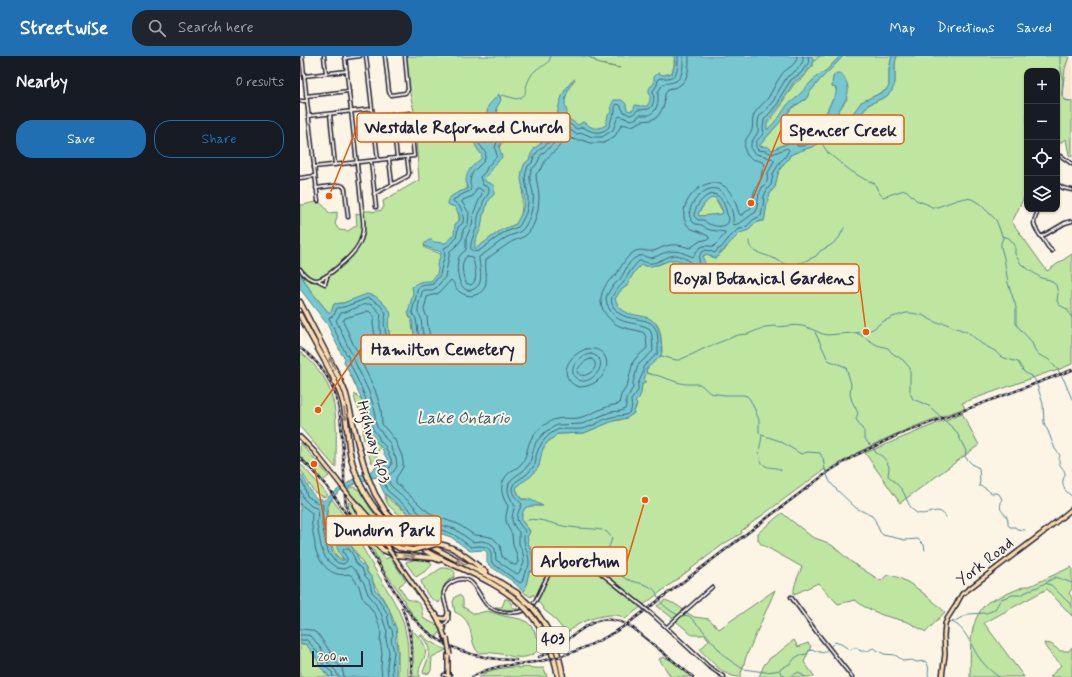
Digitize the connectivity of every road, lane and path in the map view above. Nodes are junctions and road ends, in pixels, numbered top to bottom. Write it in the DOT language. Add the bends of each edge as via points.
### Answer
graph roads {
  1 [pos="302,56"];
  2 [pos="324,56"];
  3 [pos="360,56"];
  4 [pos="366,56"];
  5 [pos="385,56"];
  6 [pos="405,56"];
  7 [pos="345,57"];
  8 [pos="347,71"];
  9 [pos="326,73"];
  10 [pos="300,74"];
  11 [pos="304,74"];
  12 [pos="349,91"];
  13 [pos="306,96"];
  14 [pos="300,101"];
  15 [pos="306,101"];
  16 [pos="372,109"];
  17 [pos="351,112"];
  18 [pos="330,114"];
  19 [pos="392,114"];
  20 [pos="308,116"];
  21 [pos="373,117"];
  22 [pos="1061,156"];
  23 [pos="407,157"];
  24 [pos="397,158"];
  25 [pos="389,159"];
  26 [pos="378,160"];
  27 [pos="371,161"];
  28 [pos="357,163"];
  29 [pos="1072,164"];
  30 [pos="335,165"];
  31 [pos="314,168"];
  32 [pos="315,176"];
  33 [pos="300,178"];
  34 [pos="392,184"];
  35 [pos="1060,186"];
  36 [pos="316,188"];
  37 [pos="1072,190"];
  38 [pos="374,194"];
  39 [pos="318,201"];
  40 [pos="376,207"];
  41 [pos="1038,212"];
  42 [pos="348,217"];
  43 [pos="1072,221"];
  44 [pos="1038,232"];
  45 [pos="1052,251"];
  46 [pos="300,269"];
  47 [pos="328,276"];
  48 [pos="318,280"];
  49 [pos="300,302"];
  50 [pos="300,315"];
  51 [pos="300,436"];
  52 [pos="351,498"];
  53 [pos="355,504"];
  54 [pos="360,508"];
  55 [pos="1072,509"];
  56 [pos="390,550"];
  57 [pos="395,557"];
  58 [pos="473,574"];
  59 [pos="496,580"];
  60 [pos="712,587"];
  61 [pos="791,597"];
  62 [pos="448,613"];
  63 [pos="439,618"];
  64 [pos="442,626"];
  65 [pos="667,628"];
  66 [pos="444,675"];
  67 [pos="449,676"];
  68 [pos="558,677"];
  69 [pos="563,677"];
  70 [pos="724,677"];
  71 [pos="852,677"];
  72 [pos="942,677"];
  1 -- 11 [label="street"];
  2 -- 9 [label="street"];
  3 -- 7 [label="street"];
  4 -- 16 [label="street"];
  5 -- 6 [label="street" via="389,92 392,95 408,90"];
  7 -- 8 [label="street"];
  8 -- 9 [label="street"];
  8 -- 12 [label="street"];
  9 -- 11 [label="street"];
  10 -- 11 [label="street"];
  11 -- 13 [label="street"];
  12 -- 13 [label="street"];
  12 -- 17 [label="street"];
  13 -- 15 [label="street"];
  14 -- 15 [label="street"];
  15 -- 20 [label="street"];
  16 -- 17 [label="street"];
  16 -- 21 [label="street"];
  17 -- 18 [label="street"];
  17 -- 28 [label="street"];
  18 -- 20 [label="street"];
  18 -- 30 [label="street"];
  19 -- 21 [label="street"];
  19 -- 23 [label="street" via="411,114 414,156"];
  19 -- 24 [label="street"];
  20 -- 31 [label="street"];
  21 -- 26 [label="street"];
  22 -- 29 [label="street"];
  23 -- 24 [label="street"];
  23 -- 34 [label="street" via="409,175"];
  24 -- 25 [label="street"];
  25 -- 26 [label="street"];
  25 -- 34 [label="street"];
  26 -- 27 [label="street"];
  27 -- 28 [label="street"];
  27 -- 38 [label="street"];
  28 -- 30 [label="street"];
  28 -- 47 [label="street" via="364,225 362,236 353,254"];
  30 -- 31 [label="street"];
  31 -- 32 [label="street"];
  32 -- 33 [label="street"];
  32 -- 36 [label="street"];
  34 -- 38 [label="street"];
  35 -- 37 [label="street"];
  36 -- 39 [label="street"];
  36 -- 42 [label="street" via="343,186"];
  38 -- 40 [label="street"];
  41 -- 44 [label="street" via="1033,221"];
  43 -- 44 [label="street" via="1041,236"];
  44 -- 45 [label="street"];
  46 -- 48 [label="street" via="308,278"];
  47 -- 48 [label="street"];
  47 -- 48 [label="street" via="325,284"];
  59 -- 49 [label="highway, Highway 403 / 403, one-way" via="406,532 386,512 364,467 343,387"];
  50 -- 58 [label="highway, Highway 403 / 403, one-way" via="336,382 342,399 350,454 370,502 403,536 428,552"];
  51 -- 52 [label="main road, bridge"];
  52 -- 53 [label="main road"];
  52 -- 54 [label="main road"];
  53 -- 56 [label="main road"];
  53 -- 58 [label="highway, one-way" via="376,543 385,551 395,555 434,558"];
  54 -- 56 [label="main road"];
  54 -- 59 [label="highway, bridge" via="391,543 399,548 413,550 436,544 446,545"];
  55 -- 72 [label="main road, York Road" via="962,594 945,624"];
  56 -- 57 [label="main road, bridge"];
  57 -- 63 [label="main road"];
  57 -- 64 [label="main road"];
  58 -- 68 [label="highway, Highway 403 / 403, bridge" via="505,591 527,610 548,641"];
  59 -- 69 [label="highway, Highway 403 / 403, bridge" via="525,600 546,627 560,658"];
  60 -- 65 [label="street"];
  61 -- 71 [label="street"];
  62 -- 63 [label="main road" via="445,619"];
  62 -- 64 [label="street" via="448,620"];
  62 -- 65 [label="street, bridge" via="444,593 450,583 464,580 472,583 494,610 522,611 532,605 548,574 554,568 574,561 592,566"];
  63 -- 64 [label="main road"];
  64 -- 67 [label="main road, bridge" via="447,639"];
  65 -- 70 [label="street" via="708,666"];
  66 -- 67 [label="street"];
}
